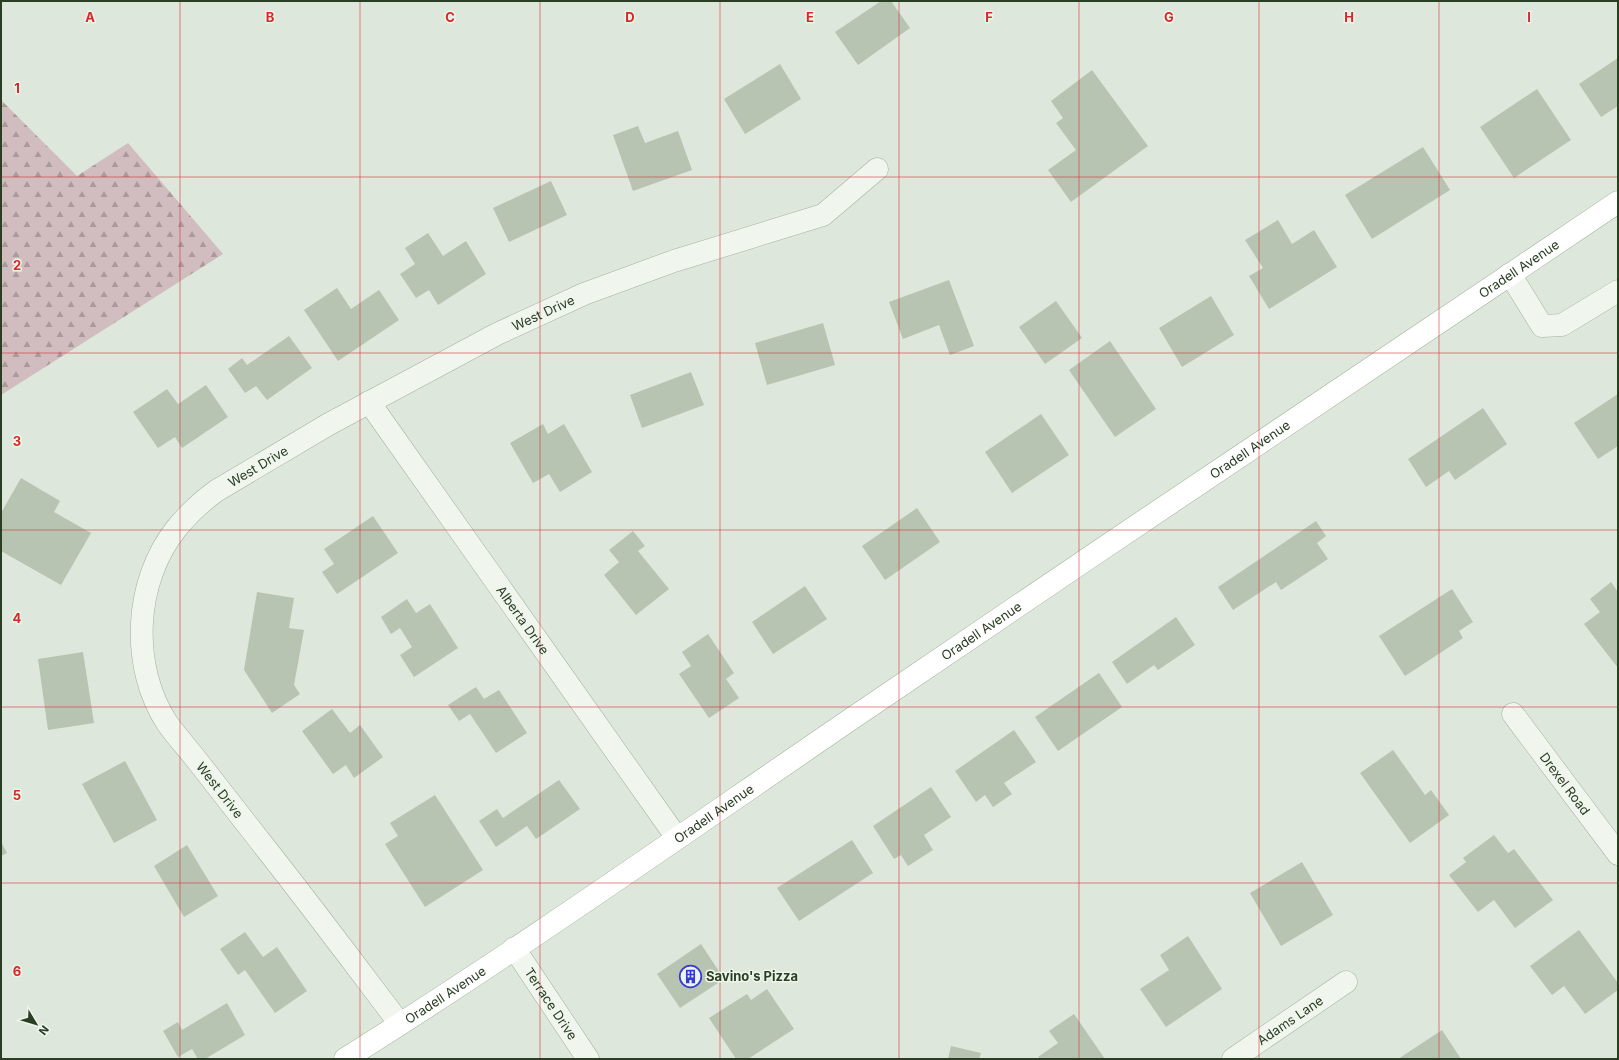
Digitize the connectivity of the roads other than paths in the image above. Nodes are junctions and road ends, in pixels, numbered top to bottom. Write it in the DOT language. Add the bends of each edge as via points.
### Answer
graph roads {
  1 [pos="877,169"];
  2 [pos="1618,202"];
  3 [pos="1510,274"];
  4 [pos="1618,291"];
  5 [pos="369,402"];
  6 [pos="1513,714"];
  7 [pos="678,838"];
  8 [pos="1618,854"];
  9 [pos="514,948"];
  10 [pos="1346,982"];
  11 [pos="400,1024"];
  12 [pos="345,1059"];
  13 [pos="588,1059"];
  14 [pos="1234,1059"];
  1 -- 5 [label="street, West Drive" via="823,216 674,261 584,294 497,334"];
  2 -- 3 [label="main road, Oradell Avenue"];
  3 -- 4 [label="street" via="1542,326 1562,325"];
  3 -- 7 [label="main road, Oradell Avenue"];
  5 -- 7 [label="street, Alberta Drive"];
  5 -- 11 [label="street, West Drive" via="216,491 200,503 176,529 158,557 148,585 142,617 143,656 151,690 167,722"];
  6 -- 8 [label="street, Drexel Road"];
  7 -- 9 [label="main road, Oradell Avenue"];
  9 -- 11 [label="main road, Oradell Avenue"];
  9 -- 13 [label="street, Terrace Drive"];
  10 -- 14 [label="street, Adams Lane"];
  11 -- 12 [label="main road, Oradell Avenue"];
}
